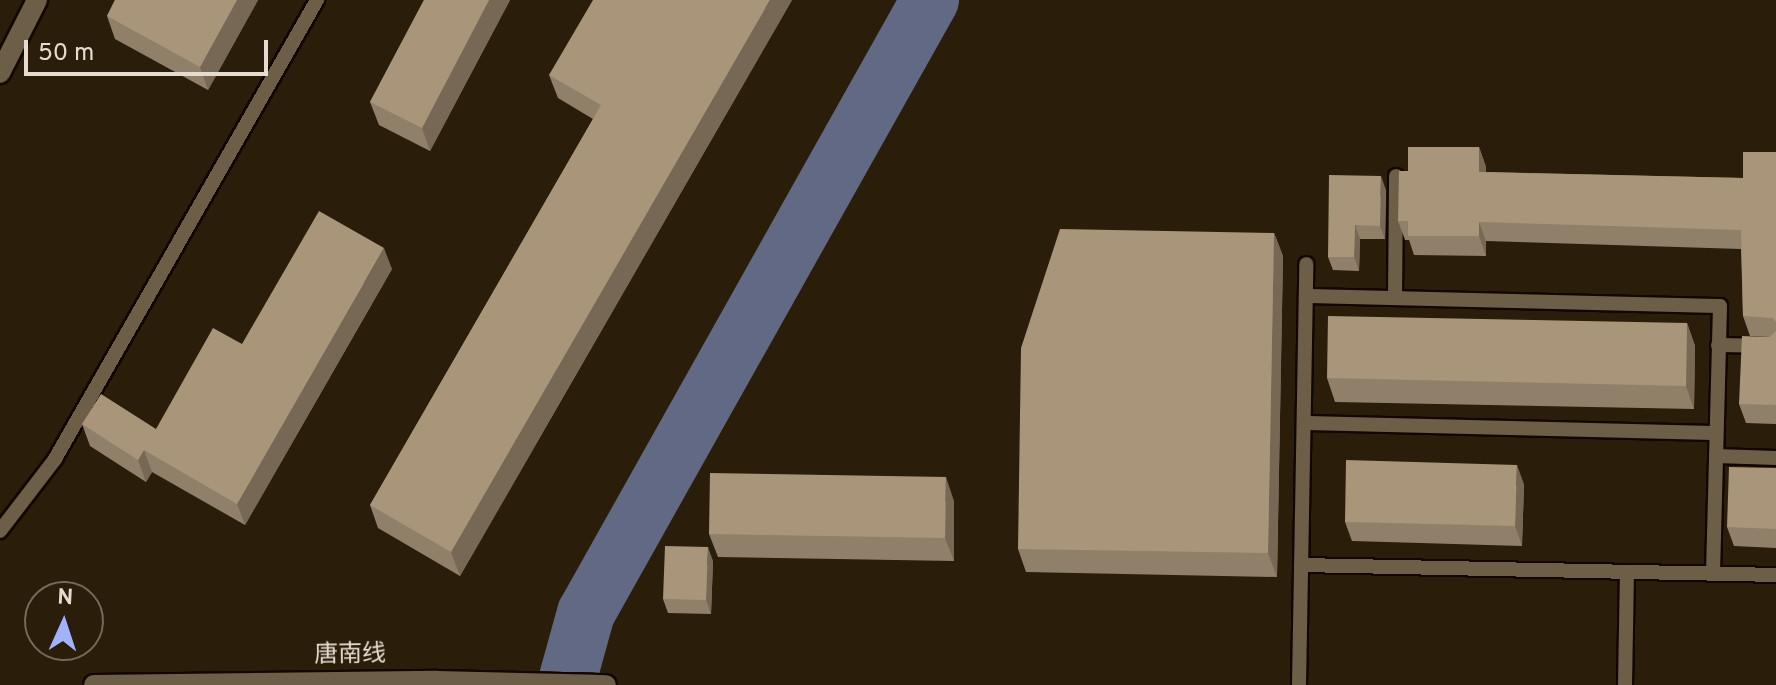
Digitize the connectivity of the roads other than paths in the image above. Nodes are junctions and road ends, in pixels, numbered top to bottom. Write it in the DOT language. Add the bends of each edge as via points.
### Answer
graph roads {
  1 [pos="37,0"];
  2 [pos="317,0"];
  3 [pos="0,73"];
  4 [pos="1396,176"];
  5 [pos="1306,264"];
  6 [pos="1306,296"];
  7 [pos="1395,298"];
  8 [pos="1718,345"];
  9 [pos="1776,346"];
  10 [pos="1304,423"];
  11 [pos="1716,433"];
  12 [pos="1716,456"];
  13 [pos="1776,458"];
  14 [pos="0,531"];
  15 [pos="1301,565"];
  16 [pos="1627,572"];
  17 [pos="1713,574"];
  18 [pos="1776,575"];
  19 [pos="444,682"];
  20 [pos="94,685"];
  21 [pos="606,685"];
  22 [pos="1299,685"];
  23 [pos="1625,685"];
  1 -- 3 [label="street"];
  2 -- 14 [label="lane" via="55,459"];
  4 -- 7 [label="lane"];
  5 -- 6 [label="lane"];
  6 -- 7 [label="lane"];
  6 -- 10 [label="lane"];
  7 -- 8 [label="lane" via="1720,306"];
  8 -- 9 [label="lane"];
  8 -- 11 [label="lane"];
  10 -- 11 [label="lane"];
  10 -- 15 [label="lane"];
  11 -- 12 [label="lane"];
  12 -- 13 [label="lane"];
  12 -- 17 [label="lane"];
  15 -- 16 [label="lane"];
  15 -- 22 [label="lane"];
  16 -- 17 [label="lane"];
  16 -- 23 [label="lane"];
  17 -- 18 [label="lane"];
  19 -- 20 [label="street, 唐南线"];
  19 -- 21 [label="street, 唐南线"];
}
